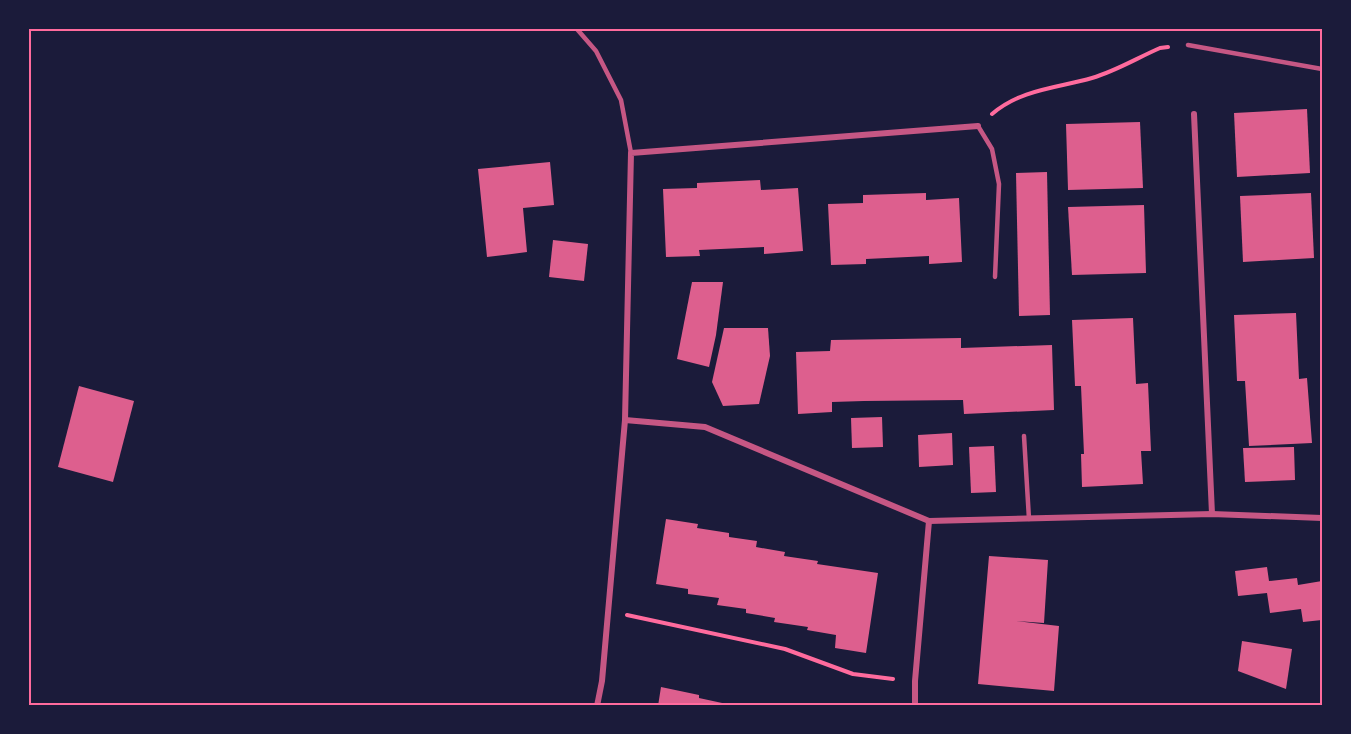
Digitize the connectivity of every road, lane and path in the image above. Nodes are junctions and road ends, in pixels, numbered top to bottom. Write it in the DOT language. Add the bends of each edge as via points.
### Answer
graph roads {
  1 [pos="576,28"];
  2 [pos="1188,45"];
  3 [pos="1323,69"];
  4 [pos="1194,114"];
  5 [pos="978,126"];
  6 [pos="632,153"];
  7 [pos="995,277"];
  8 [pos="625,420"];
  9 [pos="1024,436"];
  10 [pos="1212,514"];
  11 [pos="1323,518"];
  12 [pos="1029,519"];
  13 [pos="930,521"];
  14 [pos="608,611"];
  15 [pos="915,681"];
  16 [pos="597,705"];
  17 [pos="915,705"];
  1 -- 6 [label="lane" via="596,51 621,100"];
  2 -- 3 [label="lane"];
  2 -- 5 [label="path" via="1160,48 1091,78 1027,93 1001,105"];
  4 -- 10 [label="street"];
  5 -- 6 [label="street"];
  5 -- 7 [label="lane" via="992,149 999,184"];
  6 -- 8 [label="street"];
  8 -- 13 [label="street" via="705,427"];
  8 -- 14 [label="street"];
  9 -- 12 [label="lane"];
  10 -- 11 [label="street"];
  10 -- 12 [label="street"];
  12 -- 13 [label="street"];
  13 -- 15 [label="street"];
  14 -- 15 [label="path" via="785,649 853,674"];
  14 -- 16 [label="street"];
  15 -- 17 [label="street"];
}
